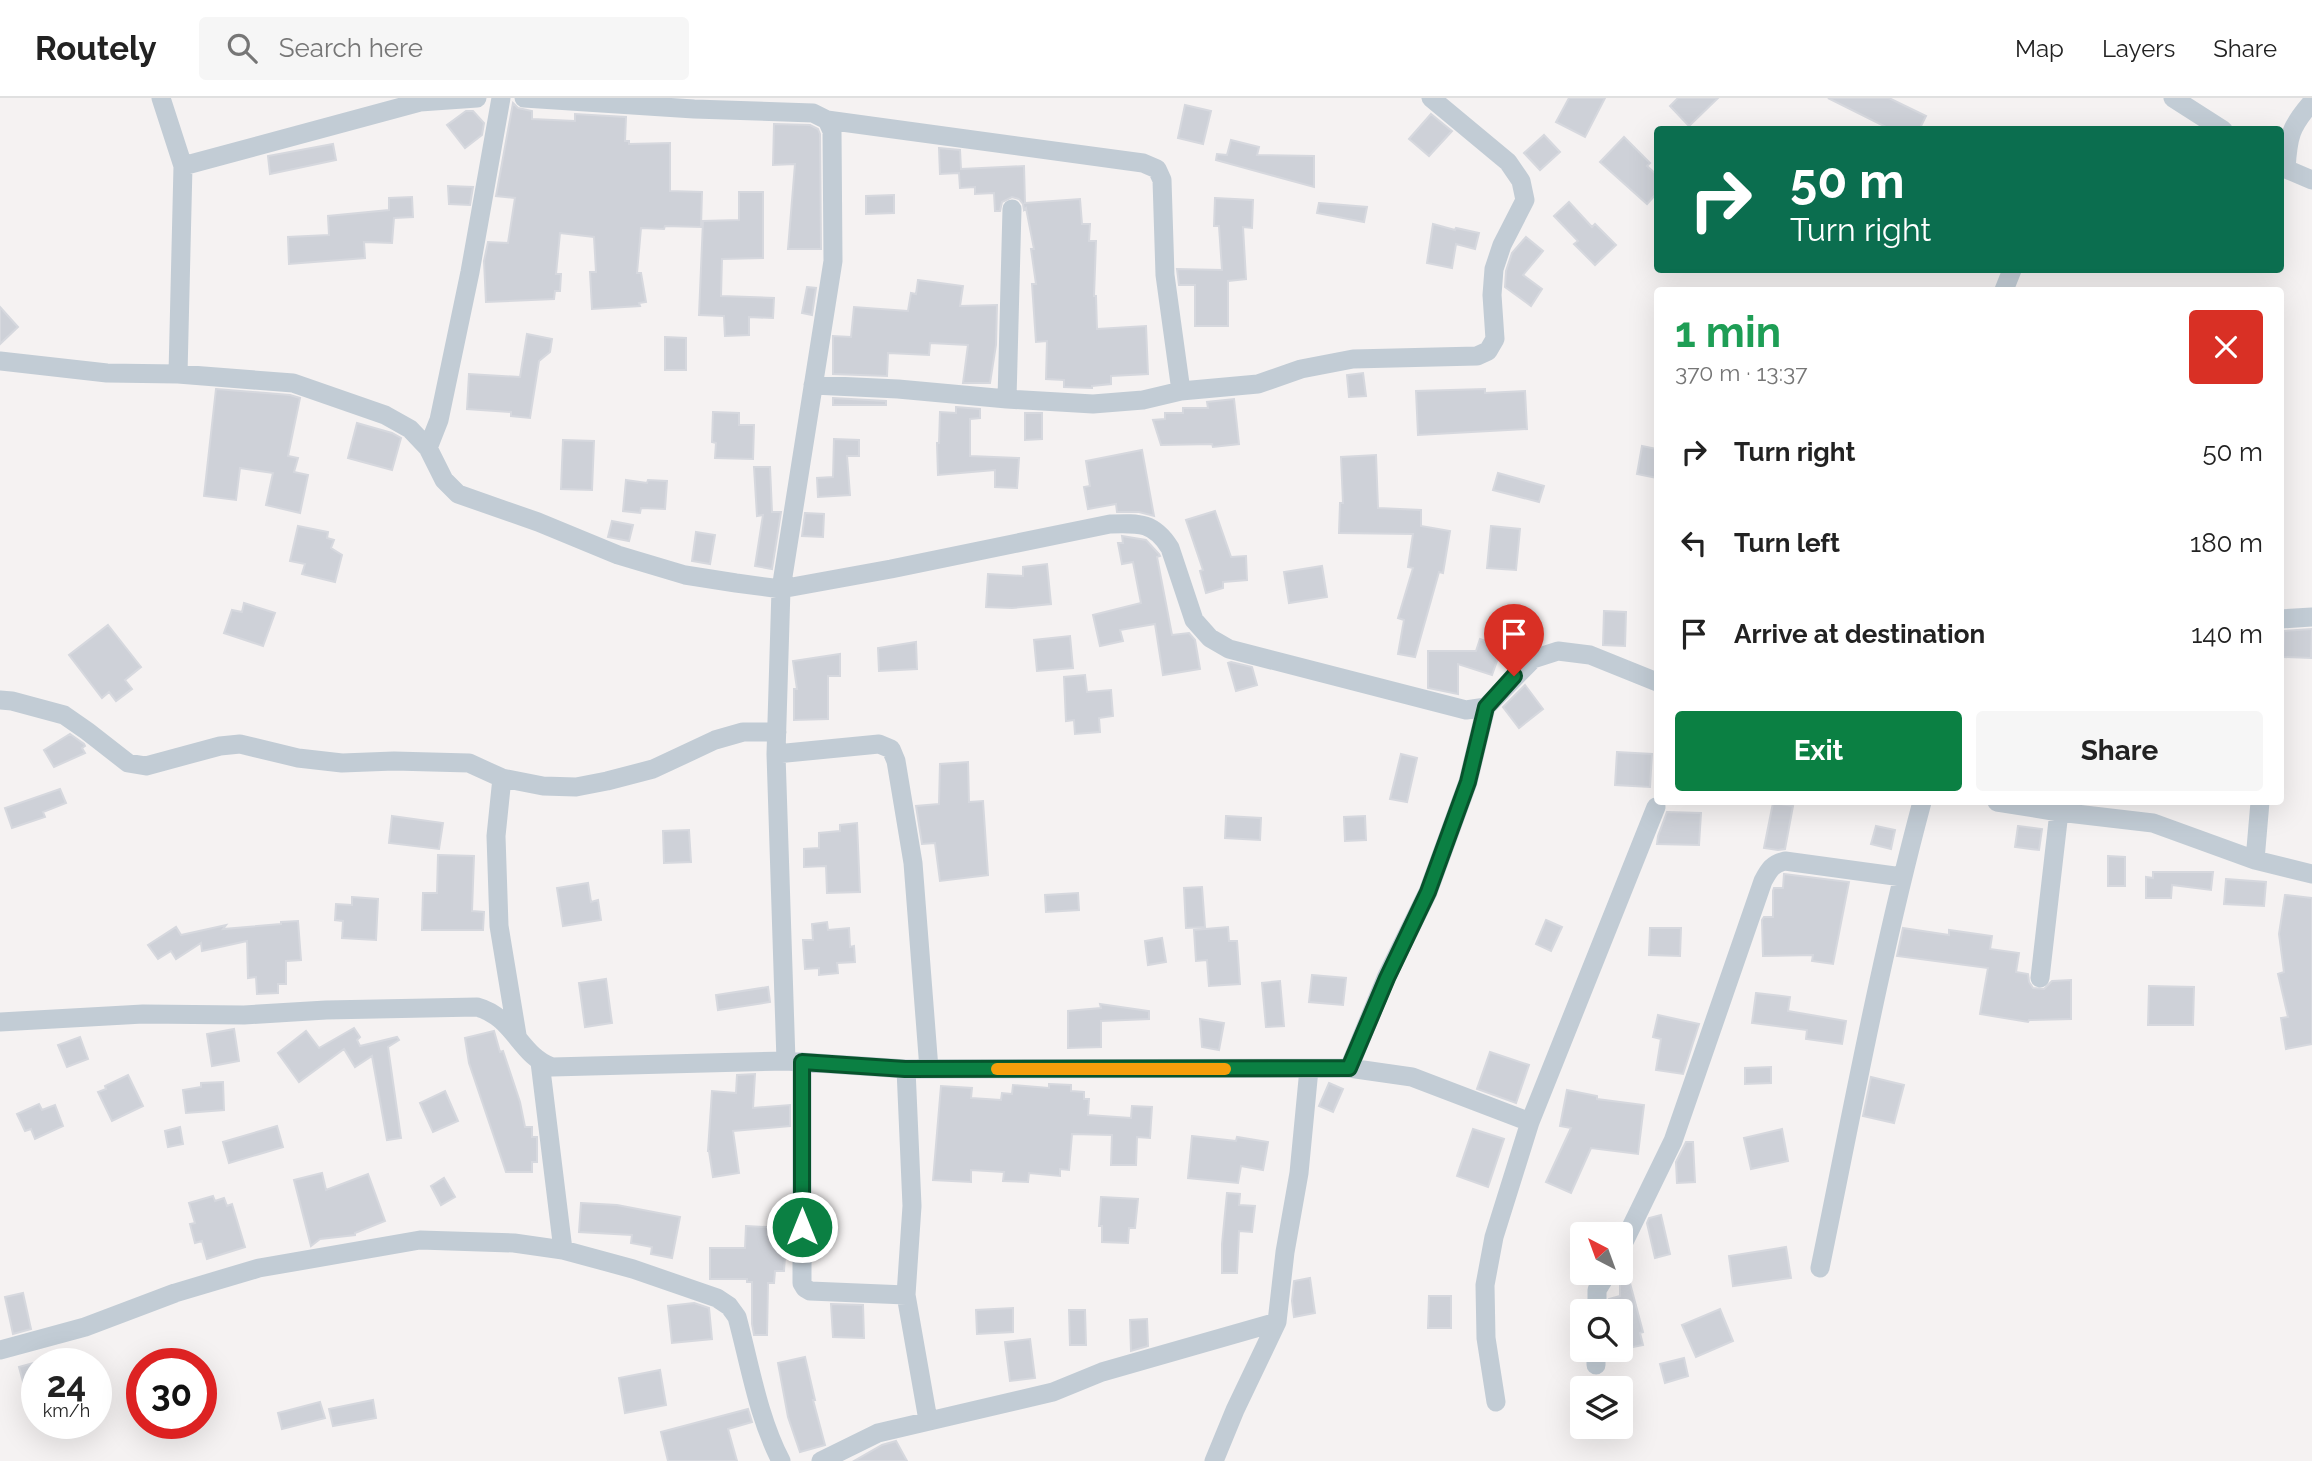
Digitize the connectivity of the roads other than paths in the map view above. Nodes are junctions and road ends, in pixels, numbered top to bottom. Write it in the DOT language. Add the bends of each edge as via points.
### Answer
graph roads {
  1 [pos="161,98"];
  2 [pos="477,98"];
  3 [pos="501,98"];
  4 [pos="524,98"];
  5 [pos="1431,98"];
  6 [pos="2173,98"];
  7 [pos="420,100"];
  8 [pos="2312,102"];
  9 [pos="693,103"];
  10 [pos="827,120"];
  11 [pos="2217,126"];
  12 [pos="2284,159"];
  13 [pos="183,166"];
  14 [pos="2284,170"];
  15 [pos="2312,180"];
  16 [pos="1012,209"];
  17 [pos="0,361"];
  18 [pos="178,374"];
  19 [pos="813,385"];
  20 [pos="1181,391"];
  21 [pos="1007,400"];
  22 [pos="428,448"];
  23 [pos="781,589"];
  24 [pos="2312,617"];
  25 [pos="2284,620"];
  26 [pos="1654,681"];
  27 [pos="0,700"];
  28 [pos="1486,707"];
  29 [pos="777,732"];
  30 [pos="776,754"];
  31 [pos="502,778"];
  32 [pos="1921,805"];
  33 [pos="2016,805"];
  34 [pos="2260,805"];
  35 [pos="1656,807"];
  36 [pos="2059,812"];
  37 [pos="2255,860"];
  38 [pos="2312,874"];
  39 [pos="1902,877"];
  40 [pos="2040,978"];
  41 [pos="0,1022"];
  42 [pos="517,1035"];
  43 [pos="794,1061"];
  44 [pos="540,1062"];
  45 [pos="1349,1068"];
  46 [pos="905,1069"];
  47 [pos="929,1069"];
  48 [pos="1308,1069"];
  49 [pos="1530,1122"];
  50 [pos="1633,1223"];
  51 [pos="563,1250"];
  52 [pos="1820,1268"];
  53 [pos="906,1295"];
  54 [pos="1277,1322"];
  55 [pos="0,1350"];
  56 [pos="1496,1402"];
  57 [pos="928,1420"];
  58 [pos="781,1461"];
  59 [pos="821,1461"];
  60 [pos="1214,1461"];
  1 -- 13 [label="street"];
  2 -- 7 [label="street"];
  3 -- 22 [label="street" via="439,420"];
  4 -- 9 [label="street"];
  5 -- 20 [label="street" via="1507,162 1521,181 1525,200 1494,269 1495,339 1488,351 1476,356 1353,359 1301,369 1258,384"];
  6 -- 11 [label="street"];
  7 -- 13 [label="street"];
  8 -- 12 [label="street" via="2289,135"];
  9 -- 10 [label="street" via="813,113"];
  10 -- 19 [label="street" via="832,131 833,261"];
  10 -- 20 [label="street" via="1143,163 1157,169 1162,180 1165,275"];
  13 -- 18 [label="street"];
  14 -- 15 [label="street"];
  16 -- 21 [label="street"];
  17 -- 18 [label="street" via="107,373"];
  18 -- 22 [label="street" via="293,383 386,415 410,429"];
  19 -- 21 [label="street"];
  19 -- 23 [label="street"];
  20 -- 21 [label="street" via="1093,404"];
  22 -- 23 [label="street" via="444,480 458,494 618,555 685,575"];
  23 -- 28 [label="street" via="1110,524 1143,525 1158,532 1170,548 1194,620 1228,649 1466,710"];
  23 -- 29 [label="street"];
  24 -- 25 [label="street"];
  26 -- 28 [label="street" via="1590,655 1559,652 1533,659"];
  27 -- 31 [label="street" via="64,715 128,763 146,766 240,744 342,763 469,763"];
  28 -- 45 [label="street" via="1468,782 1428,892"];
  29 -- 30 [label="street"];
  29 -- 31 [label="street" via="743,732 653,769 576,787"];
  30 -- 43 [label="street"];
  30 -- 47 [label="street" via="879,744 891,749 913,863"];
  31 -- 42 [label="street" via="496,836 499,926"];
  32 -- 39 [label="street"];
  33 -- 36 [label="street"];
  34 -- 37 [label="street"];
  35 -- 49 [label="street"];
  36 -- 37 [label="street" via="2153,823"];
  36 -- 40 [label="street"];
  37 -- 38 [label="street"];
  39 -- 50 [label="street" via="1785,861 1769,869 1673,1141"];
  39 -- 52 [label="street"];
  41 -- 42 [label="street" via="143,1014 477,1007 496,1016"];
  42 -- 44 [label="street"];
  43 -- 44 [label="street" via="552,1067"];
  43 -- 46 [label="street"];
  43 -- 53 [label="street" via="802,1283 810,1291"];
  44 -- 51 [label="street"];
  45 -- 48 [label="street"];
  45 -- 49 [label="street" via="1412,1077"];
  46 -- 47 [label="street"];
  46 -- 53 [label="street" via="912,1206"];
  47 -- 48 [label="street"];
  48 -- 54 [label="street" via="1299,1173"];
  49 -- 56 [label="street" via="1494,1237 1485,1285 1486,1338"];
  51 -- 55 [label="street" via="514,1243 420,1240 259,1268 85,1327"];
  51 -- 58 [label="street" via="633,1269 729,1306 737,1317 758,1400"];
  53 -- 57 [label="street"];
  54 -- 57 [label="street" via="1102,1372 1054,1392"];
  54 -- 60 [label="street"];
  57 -- 59 [label="street" via="878,1433"];
}
